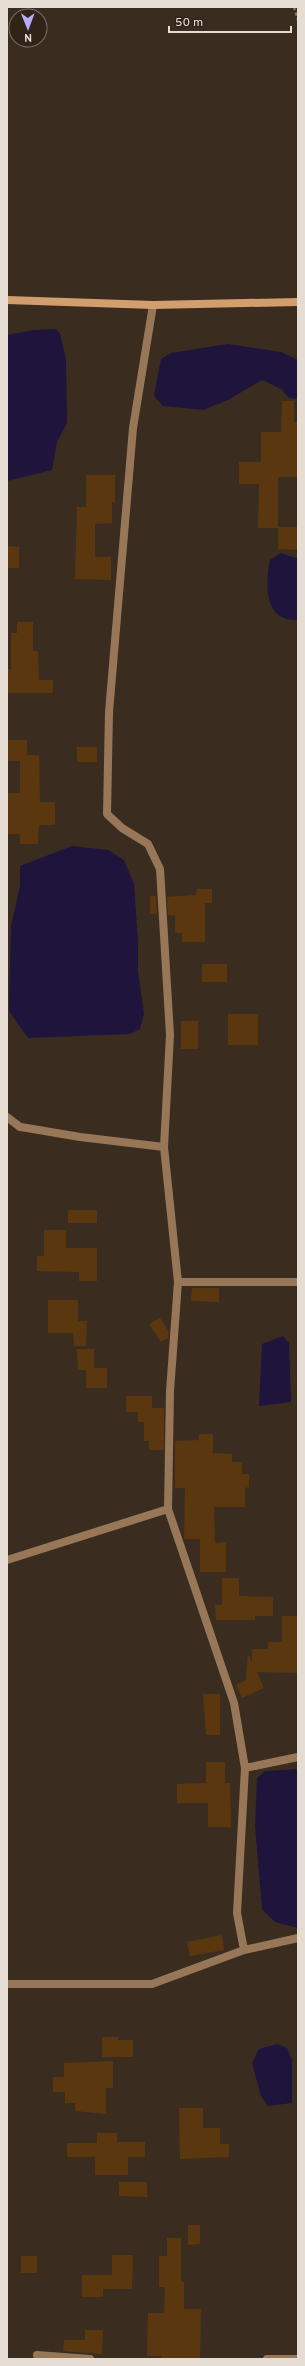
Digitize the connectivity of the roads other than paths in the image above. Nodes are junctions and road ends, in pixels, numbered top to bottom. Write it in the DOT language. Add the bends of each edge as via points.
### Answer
graph roads {
  1 [pos="7,300"];
  2 [pos="298,302"];
  3 [pos="153,305"];
  4 [pos="7,1117"];
  5 [pos="164,1146"];
  6 [pos="178,1282"];
  7 [pos="298,1282"];
  8 [pos="168,1509"];
  9 [pos="7,1560"];
  10 [pos="298,1757"];
  11 [pos="245,1768"];
  12 [pos="298,1938"];
  13 [pos="244,1950"];
  14 [pos="7,1984"];
  15 [pos="37,2355"];
  16 [pos="90,2359"];
  17 [pos="267,2359"];
  18 [pos="298,2359"];
  1 -- 3 [label="main road"];
  2 -- 3 [label="main road"];
  3 -- 5 [label="street" via="133,428 109,712 107,814 122,828 148,844 160,869 170,1035"];
  4 -- 5 [label="street" via="20,1127 80,1138"];
  5 -- 6 [label="street"];
  6 -- 7 [label="street"];
  6 -- 8 [label="street" via="170,1391"];
  8 -- 9 [label="street"];
  8 -- 11 [label="street" via="234,1703"];
  10 -- 11 [label="street"];
  11 -- 13 [label="street" via="236,1913"];
  12 -- 13 [label="street"];
  13 -- 14 [label="street" via="152,1984"];
  15 -- 16 [label="street"];
  17 -- 18 [label="street"];
}
